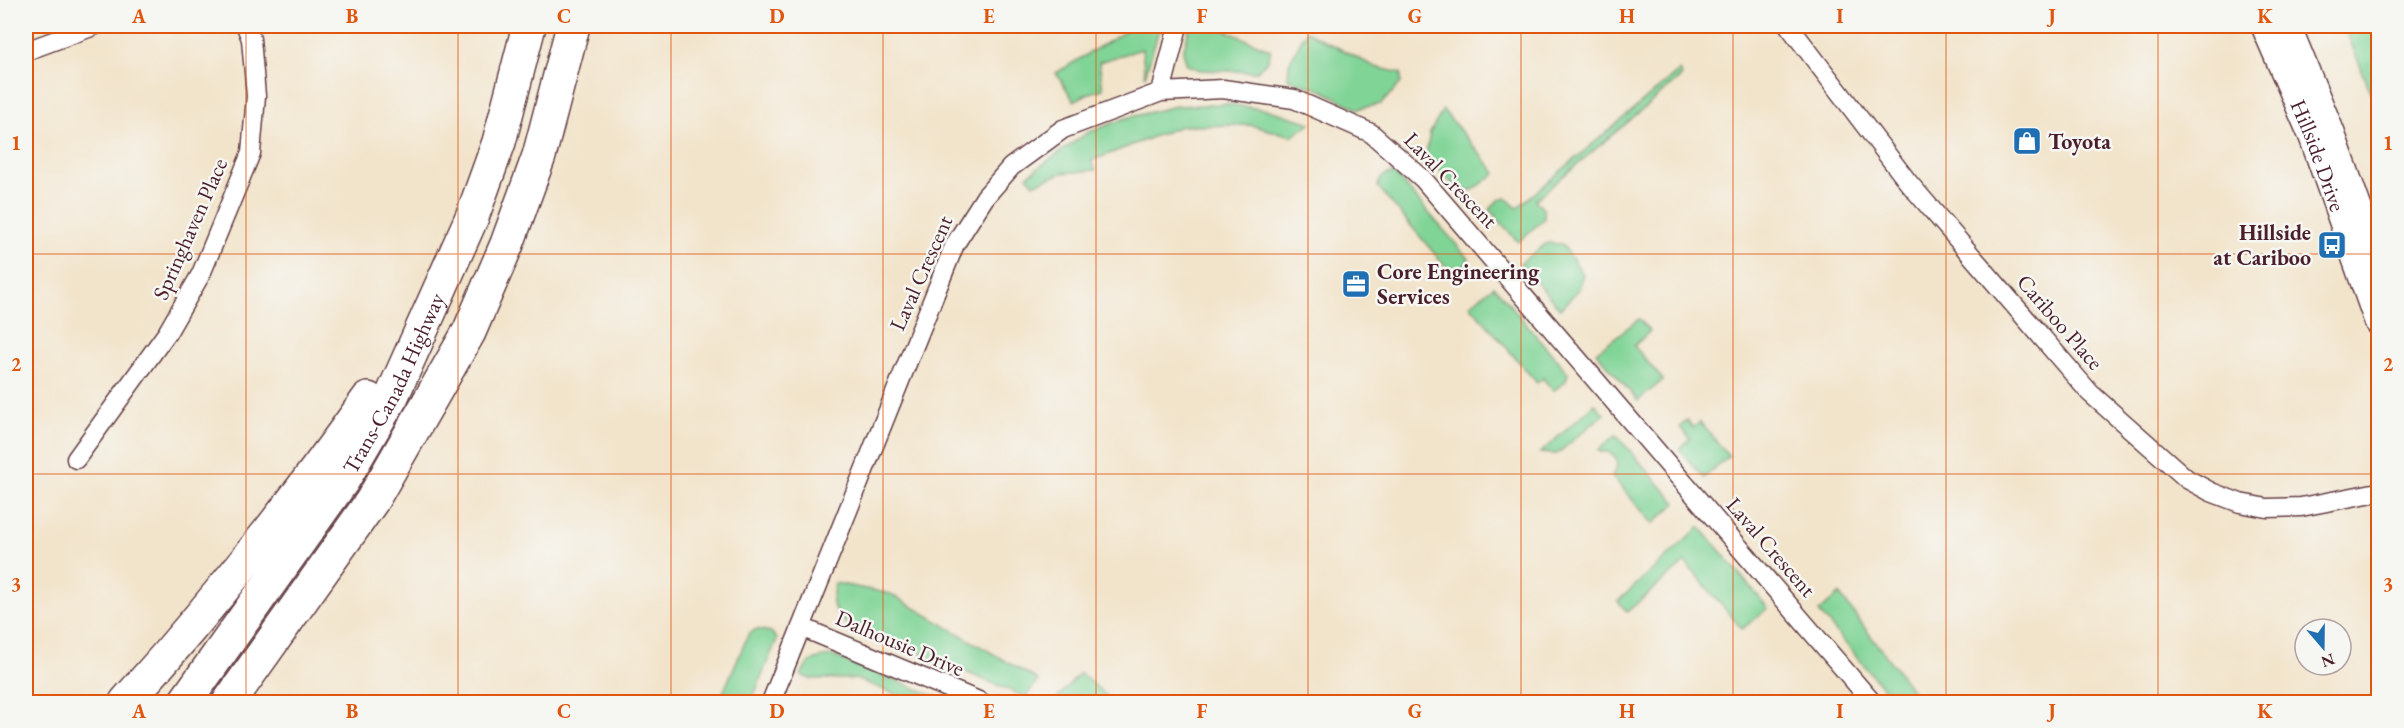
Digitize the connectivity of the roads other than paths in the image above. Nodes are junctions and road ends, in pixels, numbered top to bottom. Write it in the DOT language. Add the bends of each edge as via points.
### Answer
graph roads {
  1 [pos="94,26"];
  2 [pos="246,26"];
  3 [pos="529,26"];
  4 [pos="573,26"];
  5 [pos="1178,26"];
  6 [pos="1789,26"];
  7 [pos="2265,26"];
  8 [pos="2287,26"];
  9 [pos="26,51"];
  10 [pos="1161,92"];
  11 [pos="2379,264"];
  12 [pos="432,309"];
  13 [pos="2379,321"];
  14 [pos="76,459"];
  15 [pos="2379,492"];
  16 [pos="801,627"];
  17 [pos="126,702"];
  18 [pos="185,702"];
  19 [pos="229,702"];
  20 [pos="771,702"];
  21 [pos="981,702"];
  22 [pos="1872,702"];
  1 -- 9 [label="street"];
  2 -- 14 [label="street, Springhaven Place" via="251,39 256,96 250,153 201,274 184,304"];
  3 -- 12 [label="highway, Trans-Canada Highway" via="499,142"];
  4 -- 19 [label="highway, Trans-Canada Highway" via="539,156 469,332 372,501"];
  5 -- 10 [label="street"];
  6 -- 15 [label="street, Cariboo Place" via="1908,182 2090,393 2187,479 2240,503 2267,508 2301,507"];
  7 -- 13 [label="main road, Hillside Drive" via="2313,138"];
  8 -- 11 [label="main road, Hillside Drive"];
  10 -- 16 [label="street, Laval Crescent" via="1063,129 1011,167 985,197 955,244"];
  10 -- 22 [label="street, Laval Crescent" via="1223,89 1294,99 1371,133 1423,179"];
  12 -- 17 [label="highway" via="319,469 200,620"];
  12 -- 18 [label="highway, Trans-Canada Highway" via="392,396 343,480"];
  16 -- 20 [label="street, Laval Crescent"];
  16 -- 21 [label="street, Dalhousie Drive"];
}
